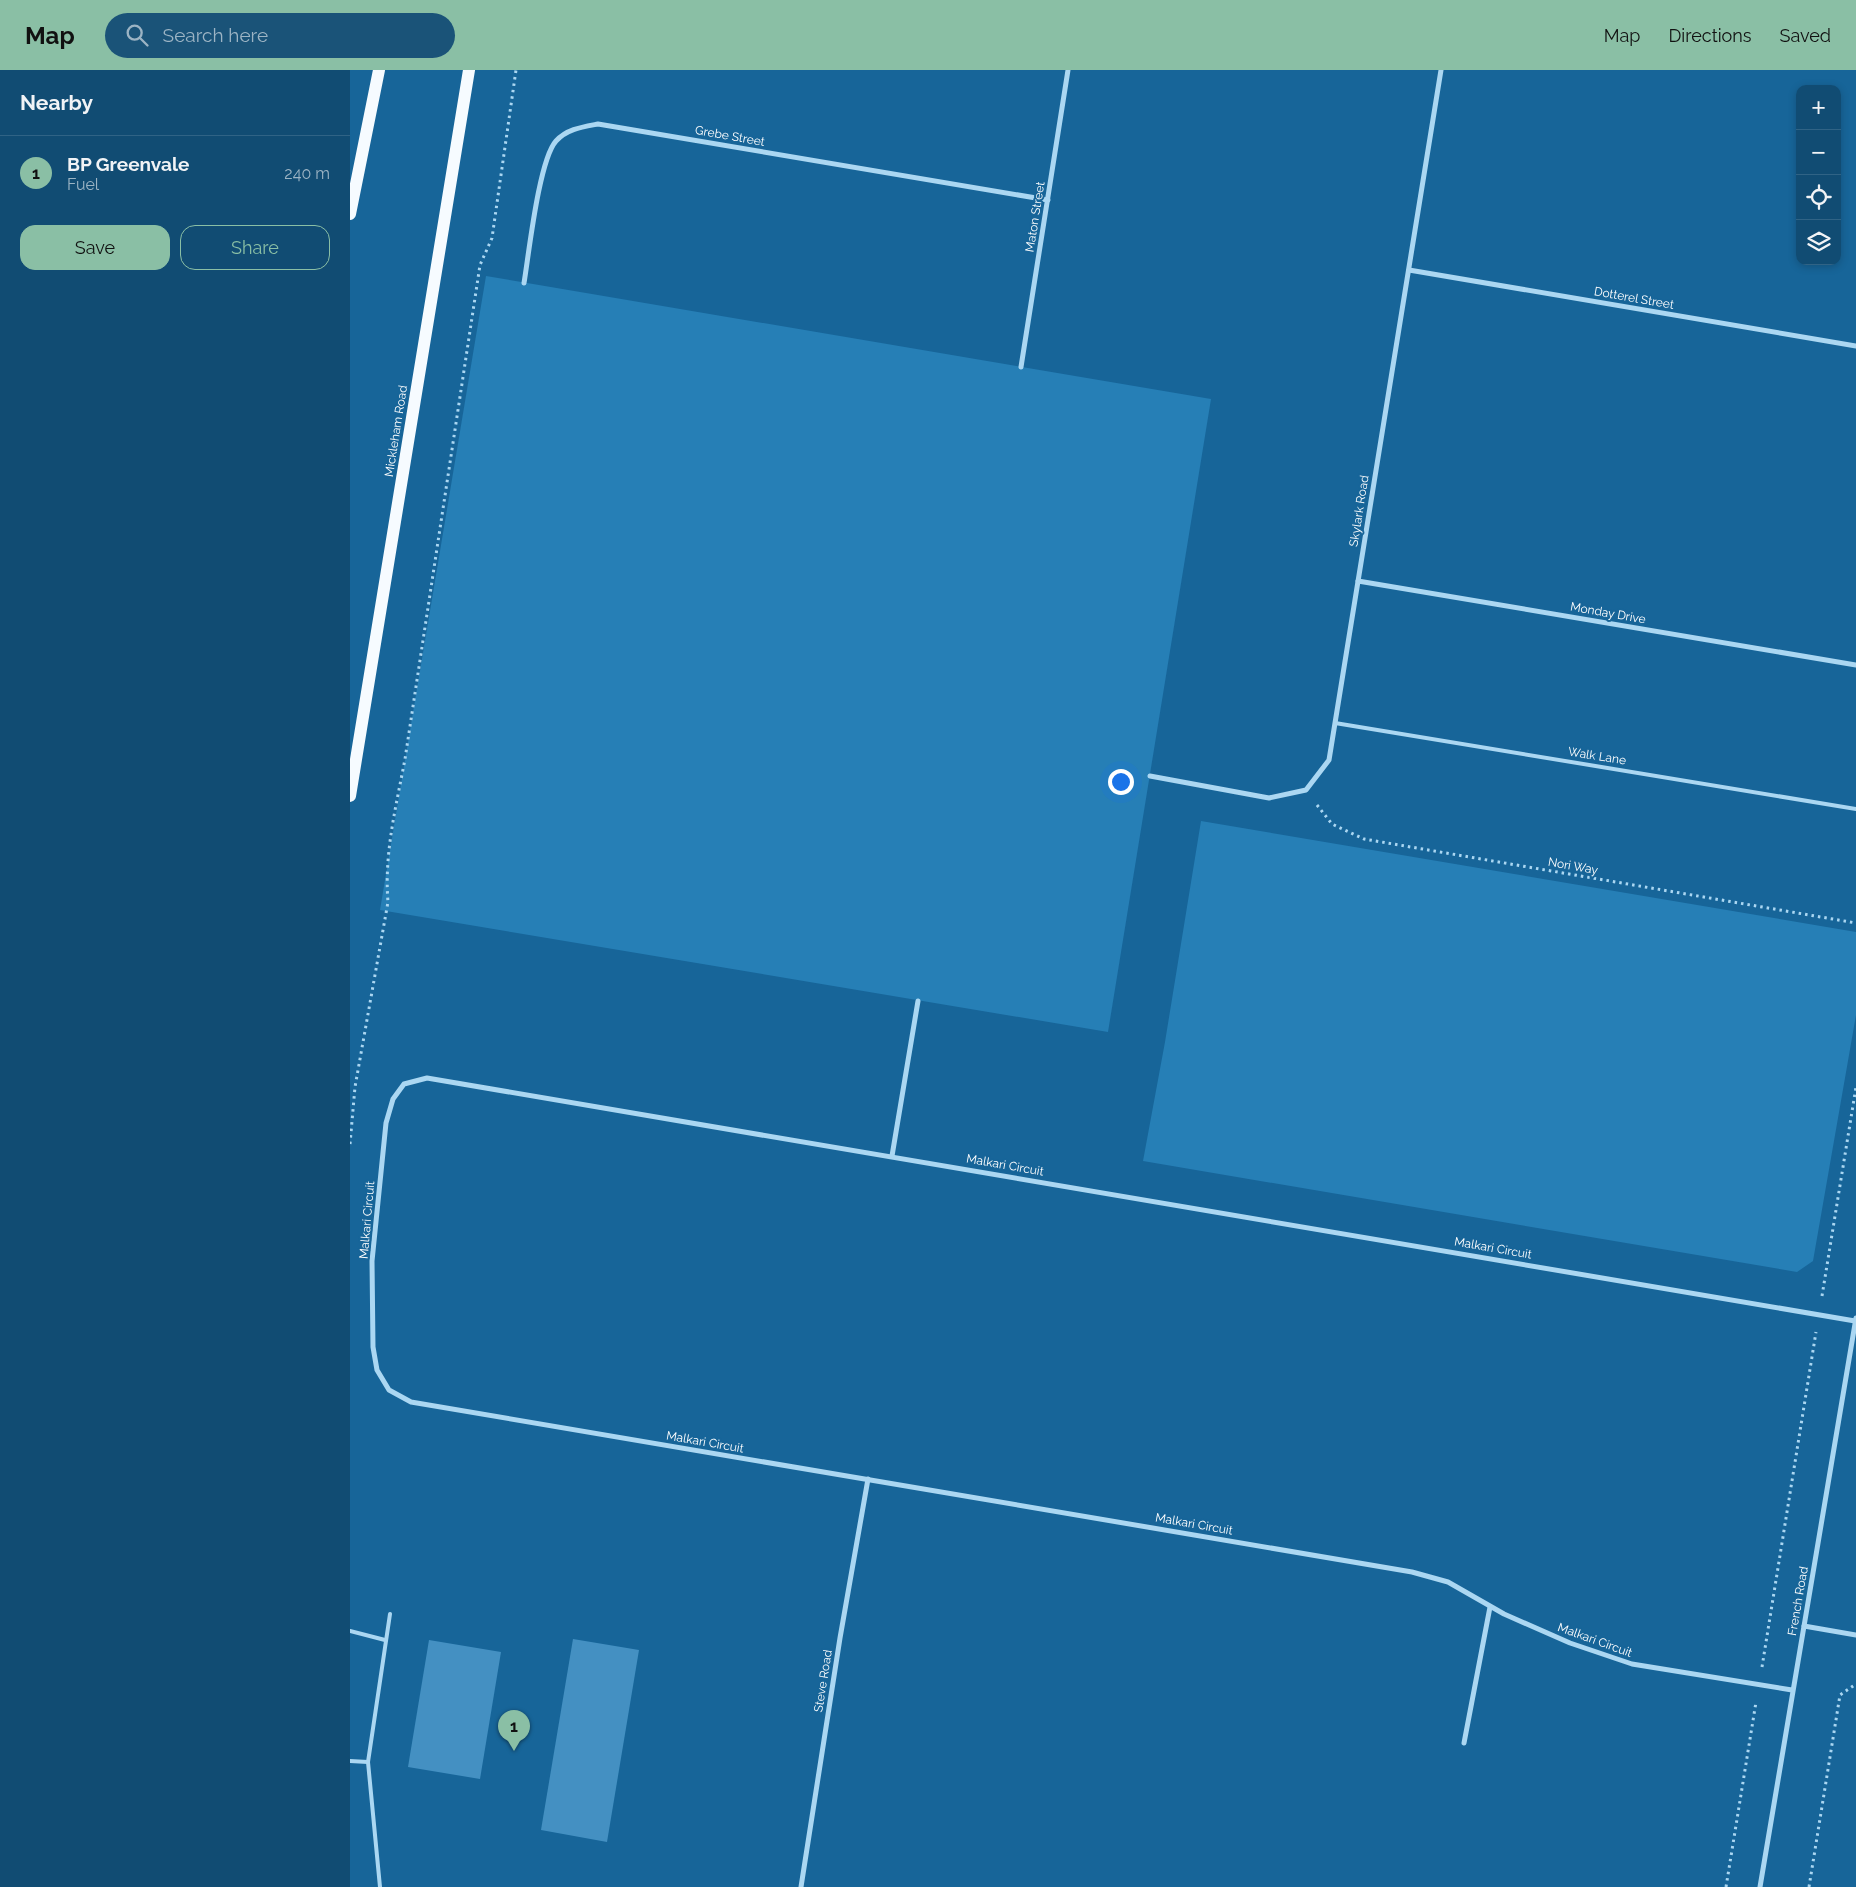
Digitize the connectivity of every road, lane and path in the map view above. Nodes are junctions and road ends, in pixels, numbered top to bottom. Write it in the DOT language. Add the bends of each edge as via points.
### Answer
graph roads {
  1 [pos="379,70"];
  2 [pos="469,70"];
  3 [pos="516,70"];
  4 [pos="1068,70"];
  5 [pos="1441,70"];
  6 [pos="354,176"];
  7 [pos="1048,200"];
  8 [pos="350,214"];
  9 [pos="1410,270"];
  10 [pos="524,283"];
  11 [pos="1856,346"];
  12 [pos="1021,367"];
  13 [pos="1358,581"];
  14 [pos="1856,665"];
  15 [pos="1335,723"];
  16 [pos="1150,776"];
  17 [pos="1306,790"];
  18 [pos="350,796"];
  19 [pos="1856,809"];
  20 [pos="1856,923"];
  21 [pos="918,1001"];
  22 [pos="1856,1087"];
  23 [pos="350,1144"];
  24 [pos="892,1156"];
  25 [pos="1819,1314"];
  26 [pos="1856,1319"];
  27 [pos="868,1479"];
  28 [pos="1490,1607"];
  29 [pos="390,1614"];
  30 [pos="1804,1626"];
  31 [pos="350,1631"];
  32 [pos="1856,1635"];
  33 [pos="385,1640"];
  34 [pos="1759,1684"];
  35 [pos="1856,1684"];
  36 [pos="1792,1690"];
  37 [pos="1464,1743"];
  38 [pos="350,1761"];
  39 [pos="368,1762"];
  40 [pos="380,1887"];
  41 [pos="800,1887"];
  42 [pos="1726,1887"];
  43 [pos="1760,1887"];
  44 [pos="1809,1887"];
  1 -- 6 [label="main road"];
  2 -- 18 [label="main road, Mickleham Road"];
  3 -- 23 [label="path" via="492,238 480,266 391,835 386,872 388,902 355,1086"];
  4 -- 7 [label="street, Maton Street"];
  5 -- 9 [label="street, Skylark Road"];
  6 -- 8 [label="main road"];
  7 -- 10 [label="street, Grebe Street" via="598,124 573,129 556,142 545,164"];
  7 -- 12 [label="street, Maton Street"];
  9 -- 11 [label="street, Dotterel Street"];
  9 -- 13 [label="street, Skylark Road"];
  13 -- 14 [label="street, Monday Drive"];
  13 -- 15 [label="street, Skylark Road"];
  15 -- 17 [label="street, Skylark Road" via="1329,760"];
  15 -- 19 [label="lane, Walk Lane"];
  16 -- 17 [label="street" via="1268,798"];
  17 -- 20 [label="path, Nori Way" via="1332,824 1364,838"];
  21 -- 24 [label="street"];
  22 -- 25 [label="path"];
  24 -- 25 [label="street, Malkari Circuit"];
  24 -- 27 [label="street, Malkari Circuit" via="427,1078 404,1084 393,1099 386,1123 372,1261 373,1347 377,1370 389,1390 412,1402"];
  25 -- 26 [label="street, Malkari Circuit"];
  25 -- 34 [label="path"];
  26 -- 30 [label="street, French Road"];
  27 -- 28 [label="street, Malkari Circuit" via="1412,1572 1448,1582"];
  27 -- 41 [label="street, Steve Road"];
  28 -- 34 [label="street, Malkari Circuit" via="1570,1643 1632,1664"];
  28 -- 37 [label="street"];
  29 -- 33 [label="lane"];
  30 -- 32 [label="street"];
  30 -- 36 [label="street, French Road"];
  31 -- 33 [label="lane"];
  33 -- 39 [label="lane"];
  34 -- 36 [label="street, Malkari Circuit"];
  34 -- 42 [label="path"];
  35 -- 44 [label="path" via="1840,1695"];
  36 -- 43 [label="street, French Road"];
  38 -- 39 [label="lane"];
  39 -- 40 [label="lane"];
}
